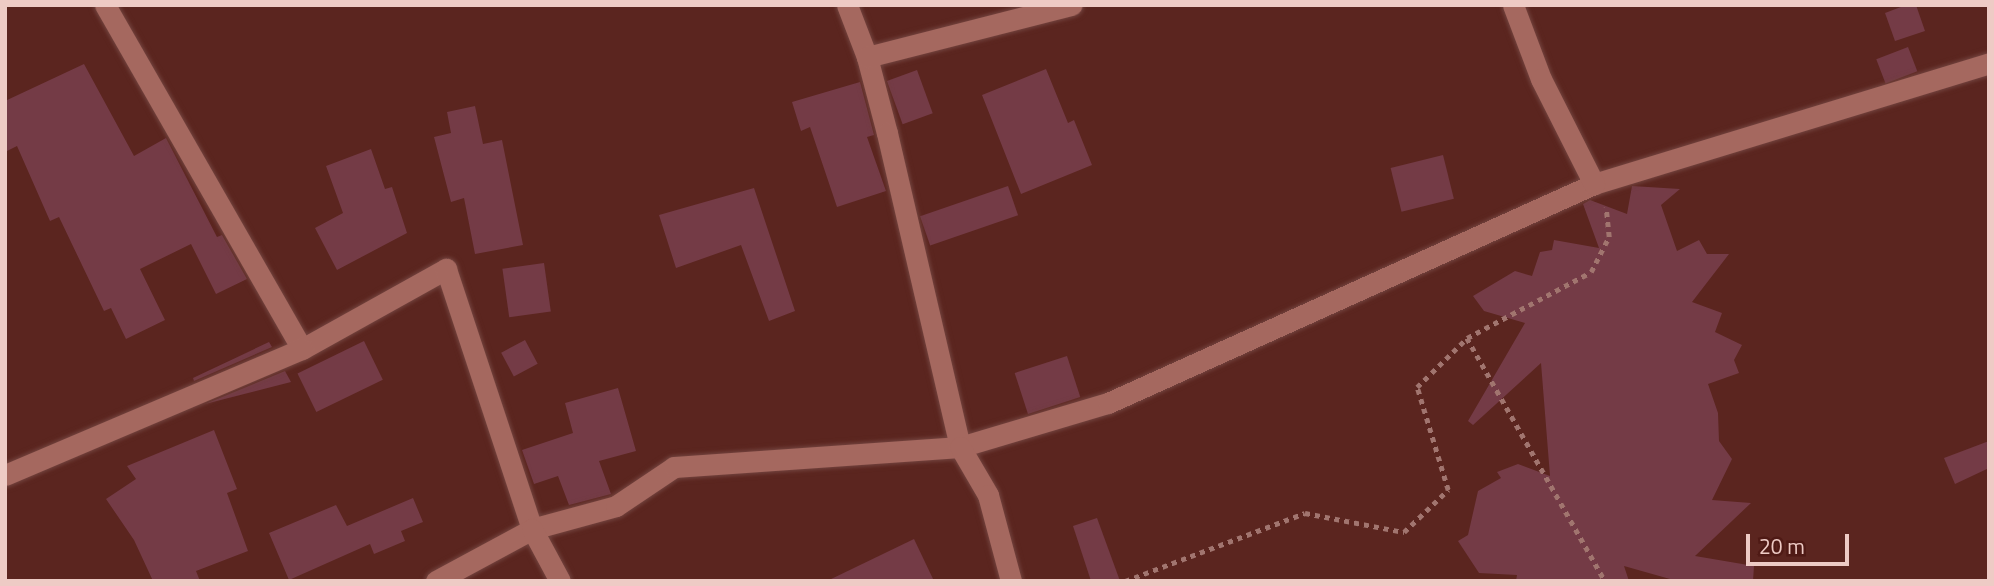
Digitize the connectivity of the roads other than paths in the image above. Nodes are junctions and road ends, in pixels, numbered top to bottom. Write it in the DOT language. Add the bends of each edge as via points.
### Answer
graph roads {
  1 [pos="105,5"];
  2 [pos="847,5"];
  3 [pos="1071,5"];
  4 [pos="1514,5"];
  5 [pos="867,57"];
  6 [pos="1989,64"];
  7 [pos="1594,184"];
  8 [pos="302,349"];
  9 [pos="960,447"];
  10 [pos="5,475"];
  11 [pos="532,529"];
  12 [pos="436,581"];
  13 [pos="560,581"];
  14 [pos="1011,581"];
  1 -- 8 [label="street"];
  2 -- 5 [label="street"];
  3 -- 5 [label="street"];
  4 -- 7 [label="street" via="1541,79"];
  5 -- 9 [label="street"];
  6 -- 7 [label="street"];
  7 -- 9 [label="street" via="1108,402"];
  8 -- 10 [label="street"];
  8 -- 11 [label="street" via="446,269"];
  9 -- 11 [label="street" via="674,467 616,506"];
  9 -- 14 [label="street" via="988,495"];
  11 -- 12 [label="street"];
  11 -- 13 [label="street"];
}
